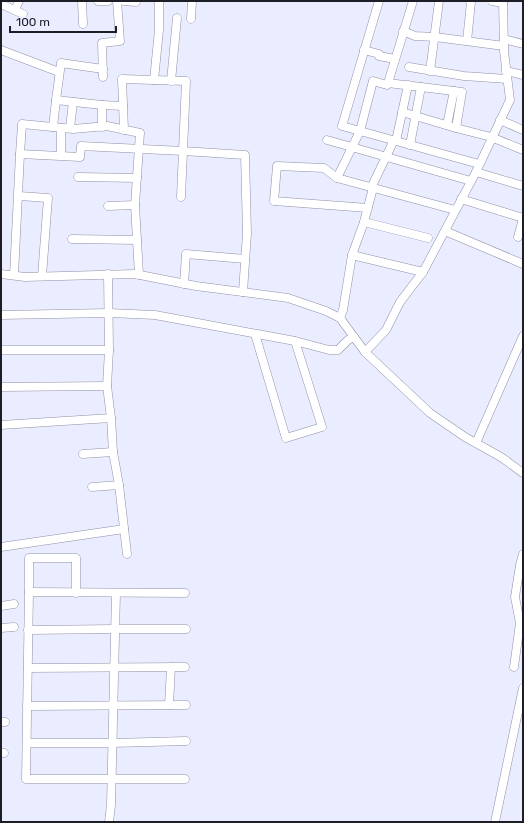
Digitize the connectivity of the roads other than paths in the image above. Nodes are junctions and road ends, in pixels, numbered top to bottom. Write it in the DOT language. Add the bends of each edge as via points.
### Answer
graph roads {
  1 [pos="19,1"];
  2 [pos="82,1"];
  3 [pos="98,1"];
  4 [pos="108,1"];
  5 [pos="117,1"];
  6 [pos="124,1"];
  7 [pos="159,1"];
  8 [pos="192,1"];
  9 [pos="379,1"];
  10 [pos="413,1"];
  11 [pos="439,1"];
  12 [pos="470,1"];
  13 [pos="492,1"];
  14 [pos="136,2"];
  15 [pos="503,2"];
  16 [pos="1,4"];
  17 [pos="177,18"];
  18 [pos="191,19"];
  19 [pos="83,24"];
  20 [pos="403,31"];
  21 [pos="435,37"];
  22 [pos="467,42"];
  23 [pos="504,43"];
  24 [pos="523,44"];
  25 [pos="1,50"];
  26 [pos="364,50"];
  27 [pos="395,59"];
  28 [pos="409,67"];
  29 [pos="430,71"];
  30 [pos="59,72"];
  31 [pos="507,75"];
  32 [pos="523,75"];
  33 [pos="154,80"];
  34 [pos="171,81"];
  35 [pos="388,82"];
  36 [pos="408,85"];
  37 [pos="422,87"];
  38 [pos="454,91"];
  39 [pos="56,100"];
  40 [pos="73,102"];
  41 [pos="102,105"];
  42 [pos="123,106"];
  43 [pos="402,112"];
  44 [pos="416,116"];
  45 [pos="500,120"];
  46 [pos="447,125"];
  47 [pos="57,127"];
  48 [pos="102,127"];
  49 [pos="70,128"];
  50 [pos="456,128"];
  51 [pos="124,130"];
  52 [pos="523,130"];
  53 [pos="360,131"];
  54 [pos="491,137"];
  55 [pos="327,140"];
  56 [pos="395,141"];
  57 [pos="410,145"];
  58 [pos="353,148"];
  59 [pos="139,150"];
  60 [pos="523,150"];
  61 [pos="183,151"];
  62 [pos="20,154"];
  63 [pos="61,155"];
  64 [pos="386,156"];
  65 [pos="477,168"];
  66 [pos="78,177"];
  67 [pos="137,178"];
  68 [pos="337,178"];
  69 [pos="471,181"];
  70 [pos="523,186"];
  71 [pos="372,188"];
  72 [pos="19,196"];
  73 [pos="181,197"];
  74 [pos="461,200"];
  75 [pos="136,205"];
  76 [pos="108,206"];
  77 [pos="368,208"];
  78 [pos="455,210"];
  79 [pos="522,216"];
  80 [pos="364,222"];
  81 [pos="445,231"];
  82 [pos="518,237"];
  83 [pos="428,238"];
  84 [pos="72,239"];
  85 [pos="137,240"];
  86 [pos="352,255"];
  87 [pos="245,259"];
  88 [pos="523,264"];
  89 [pos="423,272"];
  90 [pos="1,274"];
  91 [pos="108,274"];
  92 [pos="14,275"];
  93 [pos="139,275"];
  94 [pos="42,276"];
  95 [pos="184,284"];
  96 [pos="243,292"];
  97 [pos="109,313"];
  98 [pos="1,315"];
  99 [pos="340,318"];
  100 [pos="256,334"];
  101 [pos="523,336"];
  102 [pos="354,337"];
  103 [pos="295,341"];
  104 [pos="1,350"];
  105 [pos="109,350"];
  106 [pos="365,352"];
  107 [pos="519,353"];
  108 [pos="107,386"];
  109 [pos="1,387"];
  110 [pos="111,418"];
  111 [pos="1,425"];
  112 [pos="476,443"];
  113 [pos="113,452"];
  114 [pos="83,454"];
  115 [pos="523,473"];
  116 [pos="119,485"];
  117 [pos="92,487"];
  118 [pos="124,529"];
  119 [pos="1,547"];
  120 [pos="127,554"];
  121 [pos="523,554"];
  122 [pos="29,592"];
  123 [pos="76,593"];
  124 [pos="116,593"];
  125 [pos="185,593"];
  126 [pos="14,604"];
  127 [pos="1,606"];
  128 [pos="14,627"];
  129 [pos="1,628"];
  130 [pos="115,629"];
  131 [pos="186,629"];
  132 [pos="28,630"];
  133 [pos="114,667"];
  134 [pos="171,667"];
  135 [pos="514,667"];
  136 [pos="28,668"];
  137 [pos="186,668"];
  138 [pos="523,688"];
  139 [pos="169,705"];
  140 [pos="186,705"];
  141 [pos="27,706"];
  142 [pos="113,706"];
  143 [pos="186,741"];
  144 [pos="27,742"];
  145 [pos="113,743"];
  146 [pos="112,779"];
  147 [pos="185,779"];
  148 [pos="110,822"];
  149 [pos="495,822"];
  1 -- 16 [label="street" via="19,12"];
  2 -- 19 [label="street"];
  3 -- 4 [label="street"];
  5 -- 30 [label="street" via="120,41 102,43 103,73 60,62"];
  6 -- 14 [label="street"];
  7 -- 33 [label="street"];
  8 -- 18 [label="street"];
  9 -- 26 [label="street"];
  10 -- 20 [label="street"];
  11 -- 21 [label="street"];
  12 -- 22 [label="street"];
  13 -- 15 [label="street"];
  15 -- 23 [label="street"];
  17 -- 34 [label="street"];
  20 -- 21 [label="street" via="415,36"];
  20 -- 27 [label="street"];
  21 -- 22 [label="street"];
  21 -- 29 [label="street"];
  22 -- 23 [label="street"];
  23 -- 24 [label="street"];
  23 -- 31 [label="street"];
  25 -- 30 [label="street"];
  26 -- 27 [label="street"];
  26 -- 53 [label="street" via="342,126"];
  27 -- 35 [label="street"];
  28 -- 29 [label="street"];
  29 -- 31 [label="street" via="464,76"];
  30 -- 39 [label="street"];
  31 -- 32 [label="street"];
  31 -- 45 [label="street" via="510,100"];
  33 -- 34 [label="street"];
  33 -- 42 [label="street" via="122,79"];
  34 -- 61 [label="street" via="186,81"];
  35 -- 36 [label="street"];
  35 -- 53 [label="street" via="387,84 373,81"];
  36 -- 37 [label="street"];
  36 -- 43 [label="street"];
  37 -- 38 [label="street"];
  37 -- 44 [label="street"];
  38 -- 46 [label="street"];
  38 -- 50 [label="street" via="462,92"];
  39 -- 40 [label="street"];
  39 -- 47 [label="street"];
  40 -- 41 [label="street"];
  40 -- 49 [label="street"];
  41 -- 42 [label="street"];
  41 -- 48 [label="street"];
  42 -- 51 [label="street"];
  43 -- 44 [label="street"];
  43 -- 56 [label="street"];
  44 -- 46 [label="street"];
  44 -- 57 [label="street"];
  45 -- 52 [label="street"];
  45 -- 54 [label="street"];
  46 -- 50 [label="street"];
  47 -- 49 [label="street"];
  47 -- 62 [label="street" via="22,124"];
  47 -- 63 [label="street"];
  48 -- 49 [label="street"];
  48 -- 51 [label="street"];
  50 -- 54 [label="street"];
  51 -- 59 [label="street" via="140,133"];
  53 -- 56 [label="street"];
  53 -- 58 [label="street"];
  54 -- 60 [label="street"];
  54 -- 65 [label="street"];
  55 -- 58 [label="street"];
  56 -- 57 [label="street"];
  56 -- 64 [label="street"];
  57 -- 65 [label="street"];
  58 -- 64 [label="street"];
  58 -- 68 [label="street"];
  59 -- 61 [label="street"];
  59 -- 63 [label="street" via="81,146 80,156"];
  59 -- 67 [label="street"];
  61 -- 73 [label="street"];
  61 -- 87 [label="street" via="245,156"];
  62 -- 63 [label="street"];
  62 -- 72 [label="street"];
  64 -- 69 [label="street"];
  64 -- 71 [label="street"];
  65 -- 69 [label="street"];
  65 -- 70 [label="street"];
  66 -- 67 [label="street"];
  67 -- 75 [label="street"];
  68 -- 71 [label="street"];
  68 -- 77 [label="street" via="324,168 277,166 274,201"];
  69 -- 74 [label="street"];
  71 -- 77 [label="street"];
  71 -- 78 [label="street"];
  72 -- 92 [label="street"];
  72 -- 94 [label="street" via="48,198"];
  74 -- 78 [label="street"];
  74 -- 79 [label="street"];
  75 -- 76 [label="street"];
  75 -- 85 [label="street"];
  77 -- 80 [label="street"];
  78 -- 81 [label="street"];
  79 -- 82 [label="street"];
  80 -- 83 [label="street"];
  80 -- 86 [label="street"];
  81 -- 88 [label="street"];
  81 -- 89 [label="street"];
  84 -- 85 [label="street"];
  85 -- 93 [label="street"];
  86 -- 89 [label="street"];
  86 -- 99 [label="street"];
  87 -- 95 [label="street" via="186,254"];
  87 -- 96 [label="street"];
  89 -- 106 [label="street" via="400,302 386,330"];
  90 -- 92 [label="street"];
  91 -- 93 [label="street"];
  91 -- 94 [label="street"];
  91 -- 97 [label="street"];
  92 -- 94 [label="street"];
  93 -- 95 [label="street"];
  95 -- 96 [label="street"];
  96 -- 99 [label="street" via="288,298 326,310"];
  97 -- 98 [label="street"];
  97 -- 100 [label="street" via="155,315"];
  97 -- 105 [label="street"];
  99 -- 102 [label="street"];
  100 -- 103 [label="street"];
  100 -- 103 [label="street" via="286,438 322,428"];
  101 -- 107 [label="street"];
  102 -- 103 [label="street" via="338,350"];
  102 -- 106 [label="street"];
  104 -- 105 [label="street"];
  105 -- 108 [label="street"];
  106 -- 112 [label="street" via="430,413"];
  107 -- 112 [label="street"];
  108 -- 109 [label="street"];
  108 -- 110 [label="street"];
  110 -- 111 [label="street"];
  110 -- 113 [label="street"];
  112 -- 115 [label="street"];
  113 -- 114 [label="street"];
  113 -- 116 [label="street"];
  116 -- 117 [label="street"];
  116 -- 118 [label="street"];
  118 -- 119 [label="street"];
  118 -- 120 [label="street"];
  121 -- 135 [label="street" via="515,597 520,623"];
  122 -- 123 [label="street"];
  122 -- 123 [label="street" via="29,558 76,558"];
  122 -- 132 [label="street"];
  123 -- 124 [label="street"];
  124 -- 125 [label="street"];
  124 -- 130 [label="street"];
  126 -- 127 [label="street"];
  128 -- 129 [label="street"];
  130 -- 131 [label="street"];
  130 -- 132 [label="street"];
  130 -- 133 [label="street"];
  132 -- 136 [label="street"];
  133 -- 134 [label="street"];
  133 -- 136 [label="street"];
  133 -- 142 [label="street"];
  134 -- 137 [label="street"];
  134 -- 139 [label="street"];
  136 -- 141 [label="street"];
  138 -- 149 [label="street"];
  139 -- 140 [label="street"];
  139 -- 142 [label="street"];
  141 -- 142 [label="street"];
  141 -- 144 [label="street"];
  142 -- 145 [label="street"];
  143 -- 145 [label="street"];
  144 -- 145 [label="street"];
  144 -- 146 [label="street" via="26,779"];
  145 -- 146 [label="street"];
  146 -- 147 [label="street"];
  146 -- 148 [label="street"];
}
